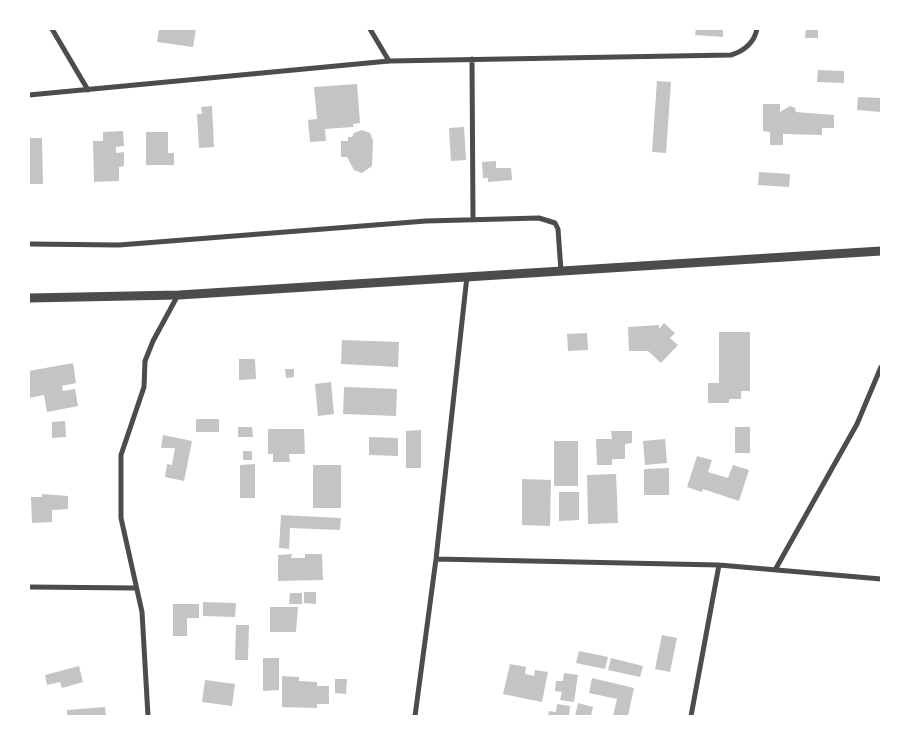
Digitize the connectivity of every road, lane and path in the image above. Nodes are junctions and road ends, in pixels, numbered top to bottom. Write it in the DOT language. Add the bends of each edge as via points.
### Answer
graph roads {
  1 [pos="52,29"];
  2 [pos="370,29"];
  3 [pos="757,29"];
  4 [pos="472,59"];
  5 [pos="390,61"];
  6 [pos="88,90"];
  7 [pos="29,95"];
  8 [pos="473,219"];
  9 [pos="29,244"];
  10 [pos="881,251"];
  11 [pos="561,271"];
  12 [pos="467,276"];
  13 [pos="179,295"];
  14 [pos="29,298"];
  15 [pos="881,367"];
  16 [pos="436,559"];
  17 [pos="719,565"];
  18 [pos="775,570"];
  19 [pos="881,580"];
  20 [pos="29,587"];
  21 [pos="136,588"];
  22 [pos="148,716"];
  23 [pos="414,716"];
  24 [pos="691,716"];
  1 -- 6 [label="street"];
  2 -- 5 [label="street"];
  3 -- 4 [label="street" via="750,44 732,55"];
  4 -- 5 [label="street"];
  4 -- 8 [label="street"];
  5 -- 6 [label="street"];
  6 -- 7 [label="street"];
  8 -- 9 [label="street" via="119,245"];
  8 -- 11 [label="street" via="539,218 555,224"];
  10 -- 11 [label="street"];
  11 -- 12 [label="street"];
  12 -- 13 [label="street"];
  12 -- 16 [label="street"];
  13 -- 14 [label="street"];
  13 -- 21 [label="street" via="145,362 144,387 121,454 122,518"];
  15 -- 18 [label="street" via="857,424"];
  16 -- 17 [label="street"];
  16 -- 23 [label="street"];
  17 -- 18 [label="street"];
  17 -- 24 [label="street"];
  18 -- 19 [label="street"];
  20 -- 21 [label="street"];
  21 -- 22 [label="street" via="142,612"];
}
